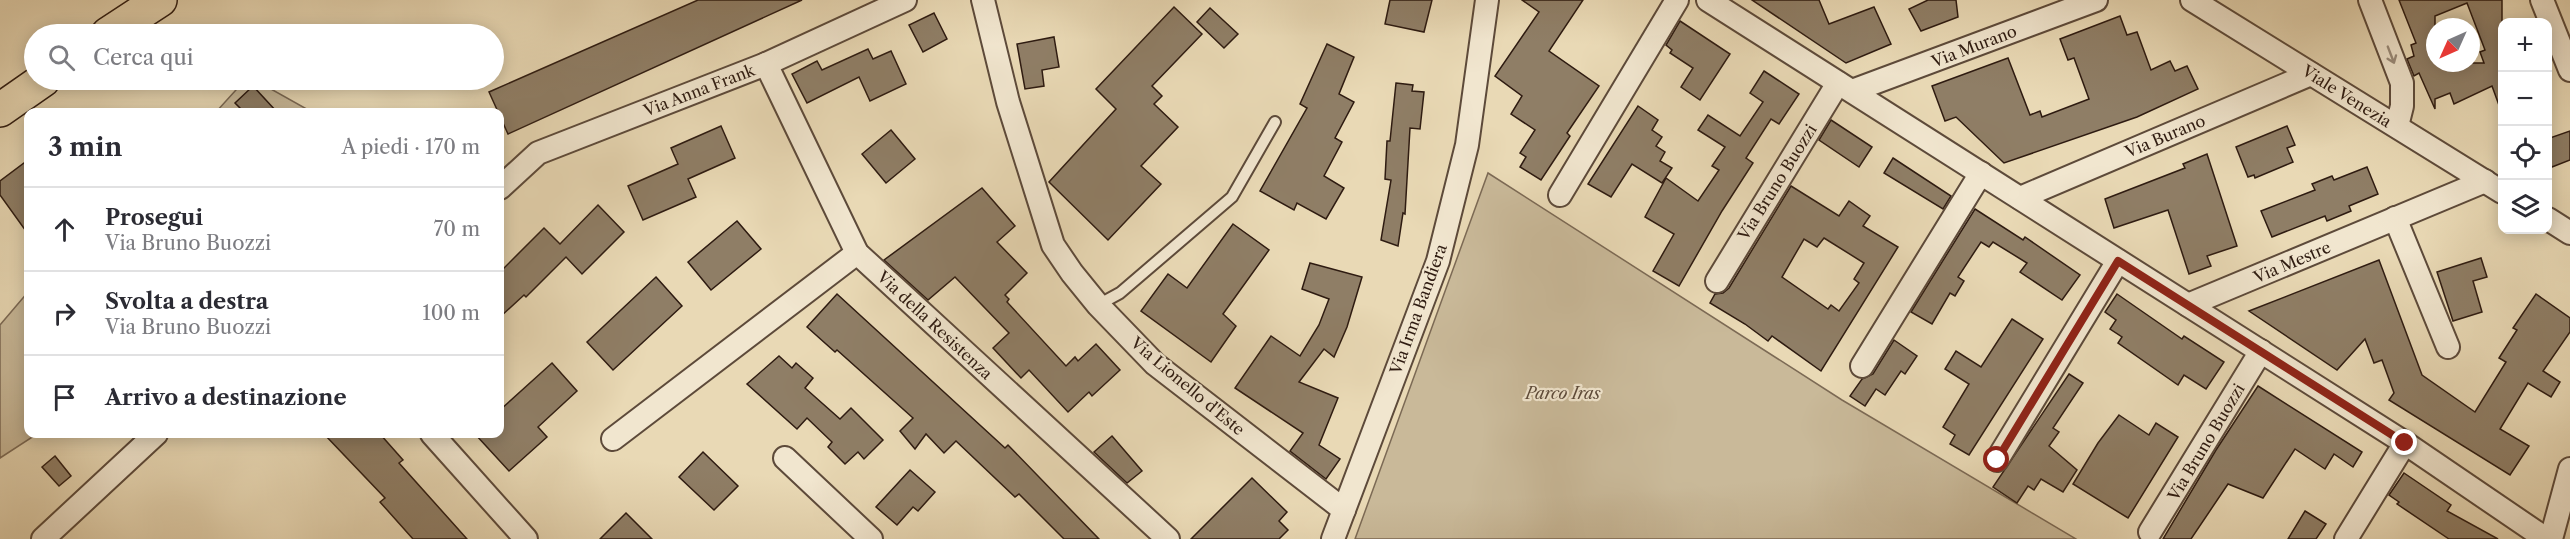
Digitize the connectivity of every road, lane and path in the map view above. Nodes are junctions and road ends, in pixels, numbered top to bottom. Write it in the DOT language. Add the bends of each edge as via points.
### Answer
graph roads {
  1 [pos="160,0"];
  2 [pos="905,0"];
  3 [pos="983,0"];
  4 [pos="1487,0"];
  5 [pos="1677,0"];
  6 [pos="1708,0"];
  7 [pos="2096,0"];
  8 [pos="2192,0"];
  9 [pos="2370,0"];
  10 [pos="2542,0"];
  11 [pos="123,24"];
  12 [pos="766,64"];
  13 [pos="2570,70"];
  14 [pos="2311,74"];
  15 [pos="1845,87"];
  16 [pos="29,90"];
  17 [pos="0,110"];
  18 [pos="1275,122"];
  19 [pos="2397,126"];
  20 [pos="1980,173"];
  21 [pos="504,184"];
  22 [pos="2494,186"];
  23 [pos="1560,195"];
  24 [pos="2020,198"];
  25 [pos="2396,218"];
  26 [pos="2552,222"];
  27 [pos="2570,233"];
  28 [pos="857,253"];
  29 [pos="2118,261"];
  30 [pos="1717,281"];
  31 [pos="1098,305"];
  32 [pos="2188,305"];
  33 [pos="2448,347"];
  34 [pos="2261,351"];
  35 [pos="1862,366"];
  36 [pos="152,438"];
  37 [pos="436,438"];
  38 [pos="614,438"];
  39 [pos="2405,443"];
  40 [pos="785,458"];
  41 [pos="1997,460"];
  42 [pos="2570,469"];
  43 [pos="1344,510"];
  44 [pos="2151,532"];
  45 [pos="43,539"];
  46 [pos="526,539"];
  47 [pos="871,539"];
  48 [pos="1168,539"];
  49 [pos="1333,539"];
  50 [pos="2346,539"];
  51 [pos="2546,539"];
  52 [pos="2551,539"];
  1 -- 11 [label="main road"];
  2 -- 12 [label="street, Via Anna Frank"];
  3 -- 31 [label="street, Via Lionello d'Este" via="1008,102 1053,245"];
  4 -- 43 [label="street, Via Irma Bandiera" via="1467,145 1438,261"];
  5 -- 23 [label="street"];
  6 -- 15 [label="street"];
  7 -- 15 [label="street, Via Murano"];
  8 -- 14 [label="street, Viale Venezia"];
  9 -- 19 [label="street, one-way" via="2402,83"];
  10 -- 13 [label="street"];
  12 -- 21 [label="street, Via Anna Frank" via="538,153"];
  12 -- 28 [label="street, Via della Resistenza"];
  14 -- 19 [label="street, Viale Venezia"];
  14 -- 24 [label="street, Via Burano"];
  15 -- 20 [label="street"];
  15 -- 30 [label="street, Via Bruno Buozzi"];
  16 -- 17 [label="main road"];
  18 -- 31 [label="lane" via="1232,197 1120,293"];
  19 -- 22 [label="street, Viale Venezia"];
  20 -- 24 [label="street"];
  20 -- 35 [label="street"];
  22 -- 25 [label="street, Via Mestre"];
  24 -- 29 [label="street"];
  25 -- 32 [label="street, Via Mestre"];
  25 -- 33 [label="street"];
  26 -- 27 [label="street"];
  28 -- 38 [label="street"];
  28 -- 48 [label="street, Via della Resistenza"];
  29 -- 32 [label="street"];
  29 -- 41 [label="street"];
  31 -- 43 [label="street, Via Lionello d'Este" via="1155,364"];
  32 -- 34 [label="street"];
  34 -- 39 [label="street"];
  34 -- 44 [label="street, Via Bruno Buozzi"];
  36 -- 45 [label="street"];
  37 -- 46 [label="street"];
  39 -- 50 [label="street"];
  39 -- 51 [label="street"];
  40 -- 47 [label="street"];
  42 -- 52 [label="street"];
  43 -- 49 [label="street, Via Irma Bandiera"];
}
